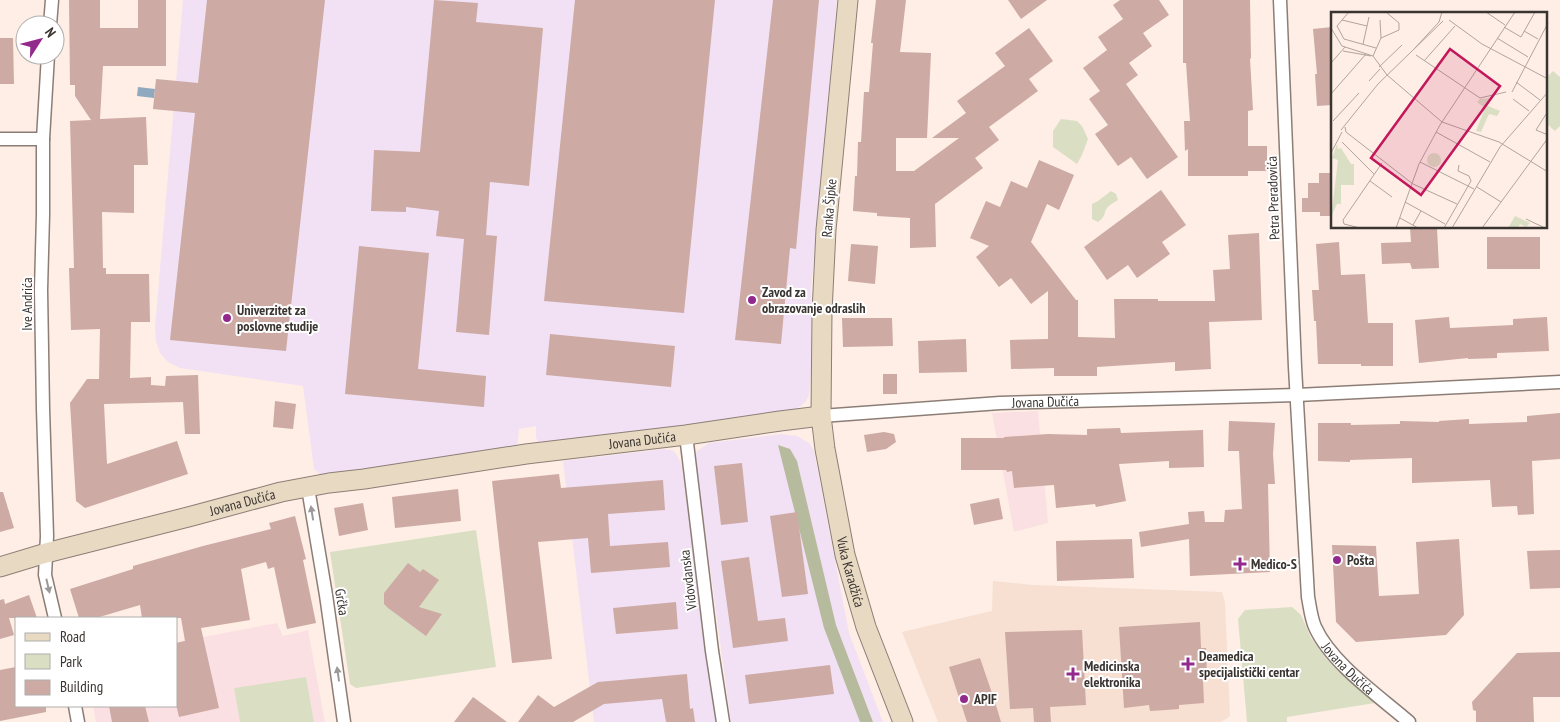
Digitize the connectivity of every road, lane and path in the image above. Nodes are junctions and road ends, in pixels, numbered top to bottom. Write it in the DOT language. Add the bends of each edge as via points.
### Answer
graph roads {
  1 [pos="52,0"];
  2 [pos="848,0"];
  3 [pos="1280,0"];
  4 [pos="51,15"];
  5 [pos="47,65"];
  6 [pos="0,139"];
  7 [pos="43,139"];
  8 [pos="1560,382"];
  9 [pos="1297,395"];
  10 [pos="821,416"];
  11 [pos="686,435"];
  12 [pos="308,488"];
  13 [pos="46,553"];
  14 [pos="0,567"];
  15 [pos="55,617"];
  16 [pos="74,707"];
  17 [pos="1407,721"];
  18 [pos="78,722"];
  19 [pos="344,722"];
  20 [pos="722,722"];
  21 [pos="903,722"];
  1 -- 4 [label="street"];
  2 -- 10 [label="street, Ranka Šipke" via="826,230"];
  3 -- 9 [label="street, Petra Preradovića"];
  5 -- 7 [label="street, Ive Andrića"];
  6 -- 7 [label="street"];
  7 -- 13 [label="street, Ive Andrića" via="41,290"];
  8 -- 9 [label="street, Jovana Dučića"];
  9 -- 10 [label="street, Jovana Dučića" via="1000,403"];
  9 -- 17 [label="street, Jovana Dučića" via="1307,592 1315,626 1337,659"];
  10 -- 11 [label="street, Jovana Dučića"];
  10 -- 21 [label="street, Vuka Karadžića" via="825,454 845,555 866,627"];
  11 -- 12 [label="street, Jovana Dučića" via="526,454"];
  11 -- 20 [label="street, Vidovdanska"];
  12 -- 13 [label="street, Jovana Dučića" via="281,492"];
  19 -- 12 [label="street, Grčka, one-way"];
  13 -- 14 [label="street, Jovana Dučića"];
  13 -- 15 [label="street, Ive Andrića, one-way" via="45,575"];
  16 -- 18 [label="street"];
}
